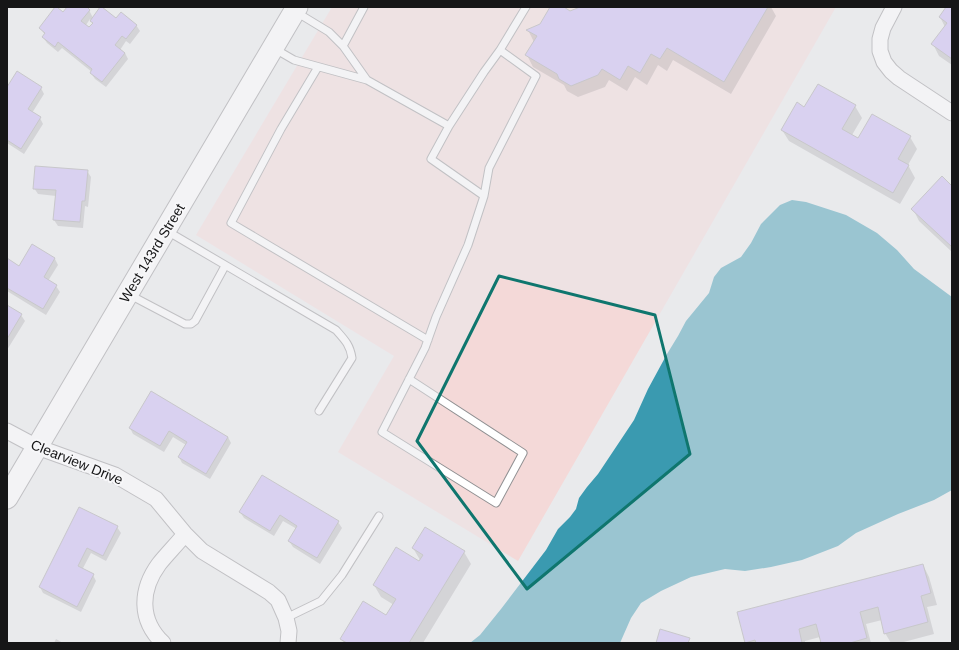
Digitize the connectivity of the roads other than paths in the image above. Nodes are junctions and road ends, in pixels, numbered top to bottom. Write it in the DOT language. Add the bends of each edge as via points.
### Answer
graph roads {
  1 [pos="364,7"];
  2 [pos="526,7"];
  3 [pos="894,7"];
  4 [pos="296,9"];
  5 [pos="343,46"];
  6 [pos="273,48"];
  7 [pos="500,50"];
  8 [pos="318,67"];
  9 [pos="368,80"];
  10 [pos="952,112"];
  11 [pos="449,126"];
  12 [pos="484,196"];
  13 [pos="165,230"];
  14 [pos="225,266"];
  15 [pos="128,294"];
  16 [pos="428,340"];
  17 [pos="409,379"];
  18 [pos="319,411"];
  19 [pos="7,431"];
  20 [pos="37,447"];
  21 [pos="7,498"];
  22 [pos="379,516"];
  23 [pos="185,534"];
  24 [pos="286,618"];
  25 [pos="163,643"];
  26 [pos="288,643"];
  1 -- 5 [label="lane"];
  2 -- 7 [label="lane"];
  3 -- 10 [label="street" via="880,39 880,51 884,62 899,78"];
  4 -- 5 [label="lane" via="329,32"];
  4 -- 6 [label="main road, West 143rd Street"];
  5 -- 9 [label="lane"];
  6 -- 8 [label="lane" via="294,60"];
  6 -- 13 [label="main road, West 143rd Street"];
  7 -- 11 [label="lane"];
  7 -- 12 [label="lane" via="536,76 488,168"];
  8 -- 9 [label="lane"];
  8 -- 16 [label="lane" via="231,222"];
  9 -- 11 [label="lane"];
  11 -- 12 [label="lane" via="431,159"];
  12 -- 16 [label="lane" via="468,245"];
  13 -- 14 [label="lane"];
  13 -- 15 [label="main road, West 143rd Street"];
  14 -- 15 [label="lane" via="191,324 185,324"];
  14 -- 18 [label="lane" via="336,330 347,342 352,358"];
  15 -- 20 [label="main road, West 143rd Street"];
  16 -- 17 [label="lane"];
  17 -- 17 [label="lane" via="522,453 496,503 382,432"];
  19 -- 20 [label="street, Clearview Drive"];
  20 -- 21 [label="main road, West 143rd Street"];
  20 -- 23 [label="street, Clearview Drive" via="115,475 156,499"];
  22 -- 24 [label="lane" via="342,575 321,601"];
  23 -- 24 [label="street, Clearview Drive" via="202,550 269,592 278,600"];
  23 -- 25 [label="street" via="159,565 150,579 146,592 146,616"];
  24 -- 26 [label="street, Clearview Drive"];
}
